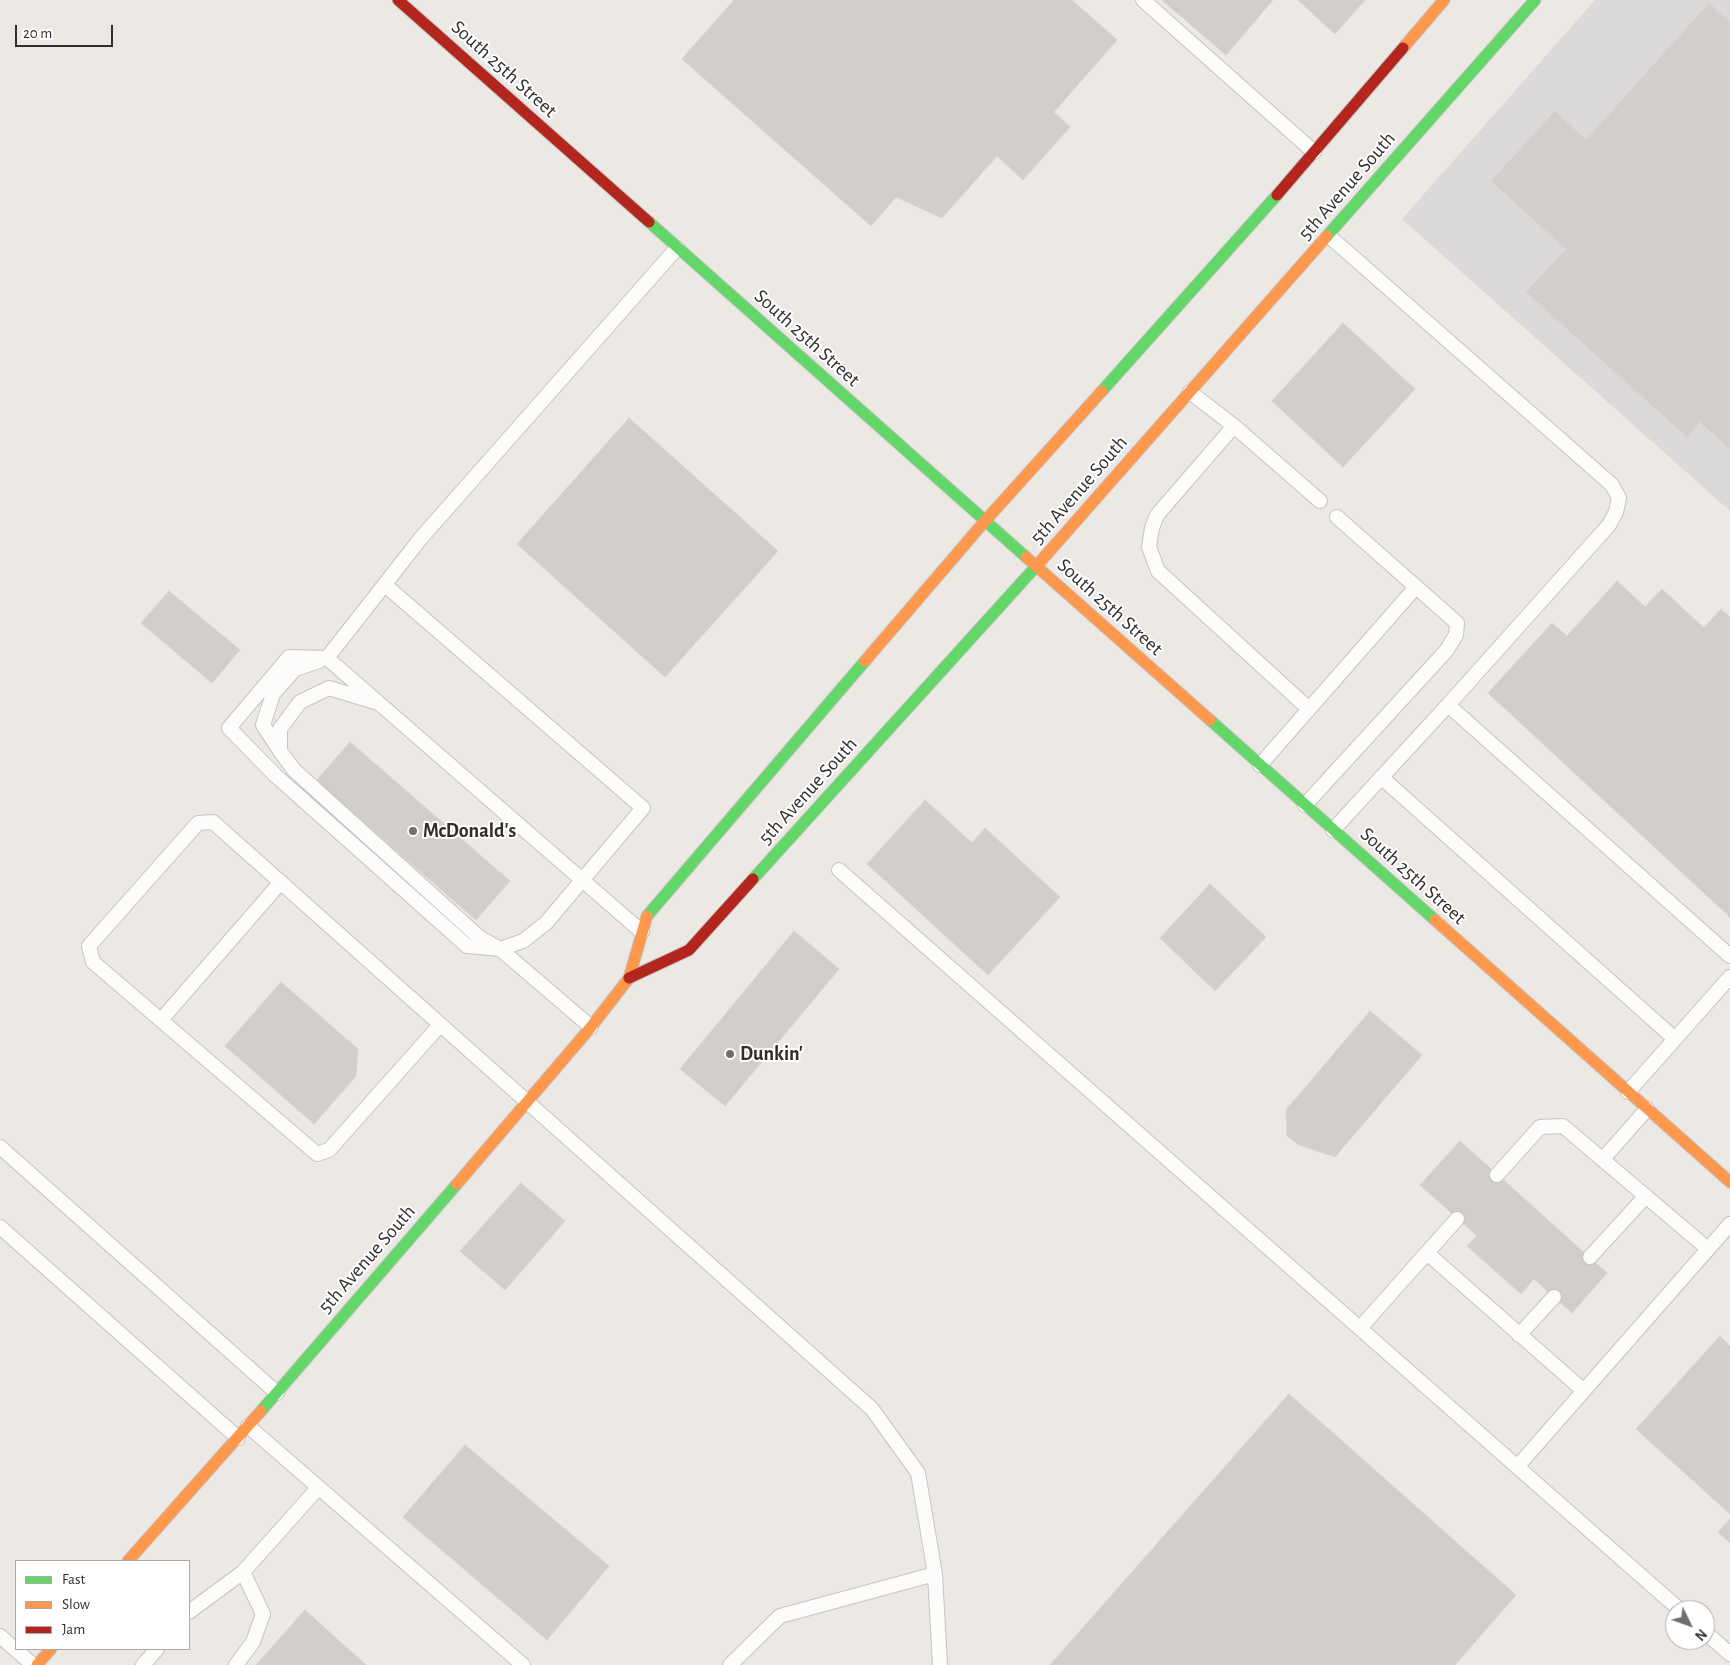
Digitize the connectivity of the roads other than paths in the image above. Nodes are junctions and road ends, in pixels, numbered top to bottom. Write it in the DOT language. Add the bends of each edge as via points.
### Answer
graph roads {
  1 [pos="398,0"];
  2 [pos="1143,0"];
  3 [pos="1535,0"];
  4 [pos="1441,1"];
  5 [pos="1314,152"];
  6 [pos="1329,236"];
  7 [pos="677,248"];
  8 [pos="1190,392"];
  9 [pos="1234,426"];
  10 [pos="1320,501"];
  11 [pos="1337,517"];
  12 [pos="985,521"];
  13 [pos="1036,567"];
  14 [pos="385,585"];
  15 [pos="1416,587"];
  16 [pos="327,658"];
  17 [pos="375,702"];
  18 [pos="1448,705"];
  19 [pos="1309,709"];
  20 [pos="280,751"];
  21 [pos="1260,765"];
  22 [pos="1381,777"];
  23 [pos="1305,805"];
  24 [pos="1333,830"];
  25 [pos="839,870"];
  26 [pos="581,881"];
  27 [pos="281,882"];
  28 [pos="642,932"];
  29 [pos="500,949"];
  30 [pos="1730,956"];
  31 [pos="1730,977"];
  32 [pos="629,978"];
  33 [pos="161,1020"];
  34 [pos="440,1025"];
  35 [pos="591,1027"];
  36 [pos="1676,1039"];
  37 [pos="1628,1092"];
  38 [pos="526,1102"];
  39 [pos="1647,1109"];
  40 [pos="0,1147"];
  41 [pos="1603,1159"];
  42 [pos="1497,1174"];
  43 [pos="1730,1182"];
  44 [pos="1646,1196"];
  45 [pos="1457,1219"];
  46 [pos="1730,1224"];
  47 [pos="0,1227"];
  48 [pos="1708,1249"];
  49 [pos="1427,1253"];
  50 [pos="1590,1257"];
  51 [pos="1554,1297"];
  52 [pos="1360,1328"];
  53 [pos="1519,1335"];
  54 [pos="1584,1391"];
  55 [pos="277,1393"];
  56 [pos="248,1426"];
  57 [pos="238,1438"];
  58 [pos="1517,1467"];
  59 [pos="318,1488"];
  60 [pos="129,1560"];
  61 [pos="243,1572"];
  62 [pos="935,1574"];
  63 [pos="1669,1600"];
  64 [pos="190,1611"];
  65 [pos="0,1636"];
  66 [pos="1715,1641"];
  67 [pos="15,1650"];
  68 [pos="15,1650"];
  69 [pos="50,1650"];
  70 [pos="156,1650"];
  71 [pos="1730,1654"];
  72 [pos="32,1665"];
  73 [pos="37,1665"];
  74 [pos="142,1665"];
  75 [pos="236,1665"];
  76 [pos="523,1665"];
  77 [pos="730,1665"];
  78 [pos="940,1665"];
  1 -- 7 [label="main road, South 25th Street"];
  2 -- 5 [label="lane"];
  3 -- 6 [label="main road, 5th Avenue South"];
  4 -- 5 [label="main road, 5th Avenue South"];
  5 -- 12 [label="main road, 5th Avenue South"];
  6 -- 8 [label="main road, 5th Avenue South"];
  6 -- 18 [label="lane" via="1612,485 1618,498 1616,512 1609,525"];
  7 -- 12 [label="main road, South 25th Street"];
  7 -- 14 [label="lane" via="428,531"];
  8 -- 9 [label="lane"];
  8 -- 13 [label="main road, 5th Avenue South"];
  9 -- 10 [label="lane"];
  9 -- 19 [label="lane" via="1157,515 1150,547 1158,571"];
  11 -- 15 [label="lane"];
  12 -- 13 [label="main road, South 25th Street"];
  12 -- 28 [label="main road, 5th Avenue South" via="647,915"];
  13 -- 21 [label="main road, South 25th Street"];
  13 -- 32 [label="main road, 5th Avenue South" via="689,950"];
  14 -- 16 [label="lane"];
  14 -- 26 [label="lane" via="642,808"];
  15 -- 19 [label="lane"];
  15 -- 23 [label="lane" via="1457,623 1456,634 1446,651"];
  16 -- 17 [label="lane"];
  16 -- 20 [label="lane" via="295,669 273,694 263,725"];
  16 -- 29 [label="lane" via="289,656 229,728 275,775 467,946"];
  17 -- 20 [label="lane" via="329,688 300,702 280,729"];
  17 -- 26 [label="lane"];
  18 -- 22 [label="lane"];
  18 -- 30 [label="lane"];
  19 -- 21 [label="lane"];
  20 -- 29 [label="lane" via="294,770 466,926"];
  21 -- 23 [label="main road, South 25th Street"];
  22 -- 24 [label="lane"];
  22 -- 36 [label="lane"];
  23 -- 24 [label="main road, South 25th Street"];
  24 -- 37 [label="main road, South 25th Street"];
  25 -- 52 [label="lane"];
  26 -- 28 [label="lane"];
  26 -- 29 [label="lane" via="546,923 523,941"];
  27 -- 33 [label="lane"];
  27 -- 33 [label="lane" via="213,822 198,823 89,946 93,962"];
  27 -- 34 [label="lane"];
  28 -- 32 [label="main road, 5th Avenue South"];
  29 -- 35 [label="lane"];
  31 -- 36 [label="lane"];
  32 -- 35 [label="main road, 5th Avenue South"];
  33 -- 34 [label="lane" via="317,1154 329,1150"];
  34 -- 38 [label="lane"];
  35 -- 38 [label="main road, 5th Avenue South"];
  36 -- 37 [label="lane"];
  37 -- 39 [label="main road, South 25th Street"];
  38 -- 55 [label="main road, 5th Avenue South"];
  38 -- 62 [label="lane" via="872,1409 918,1473"];
  39 -- 41 [label="lane"];
  39 -- 43 [label="main road, South 25th Street"];
  40 -- 55 [label="lane"];
  41 -- 42 [label="lane" via="1563,1126 1540,1127"];
  41 -- 44 [label="lane"];
  44 -- 48 [label="lane"];
  44 -- 50 [label="lane"];
  45 -- 49 [label="lane"];
  46 -- 48 [label="lane"];
  47 -- 57 [label="lane"];
  48 -- 54 [label="lane"];
  49 -- 52 [label="lane"];
  49 -- 53 [label="lane"];
  51 -- 53 [label="lane"];
  52 -- 58 [label="lane"];
  53 -- 54 [label="lane"];
  54 -- 58 [label="lane"];
  55 -- 56 [label="main road, 5th Avenue South"];
  56 -- 57 [label="main road, 5th Avenue South"];
  56 -- 59 [label="lane"];
  57 -- 60 [label="main road, 5th Avenue South"];
  58 -- 63 [label="lane"];
  59 -- 61 [label="lane"];
  59 -- 76 [label="lane"];
  61 -- 64 [label="lane"];
  61 -- 75 [label="lane" via="263,1614 253,1642"];
  62 -- 77 [label="lane" via="780,1616"];
  62 -- 78 [label="lane"];
  65 -- 68 [label="lane"];
  66 -- 71 [label="lane"];
  67 -- 72 [label="lane"];
  69 -- 73 [label="main road"];
  70 -- 74 [label="lane"];
}
